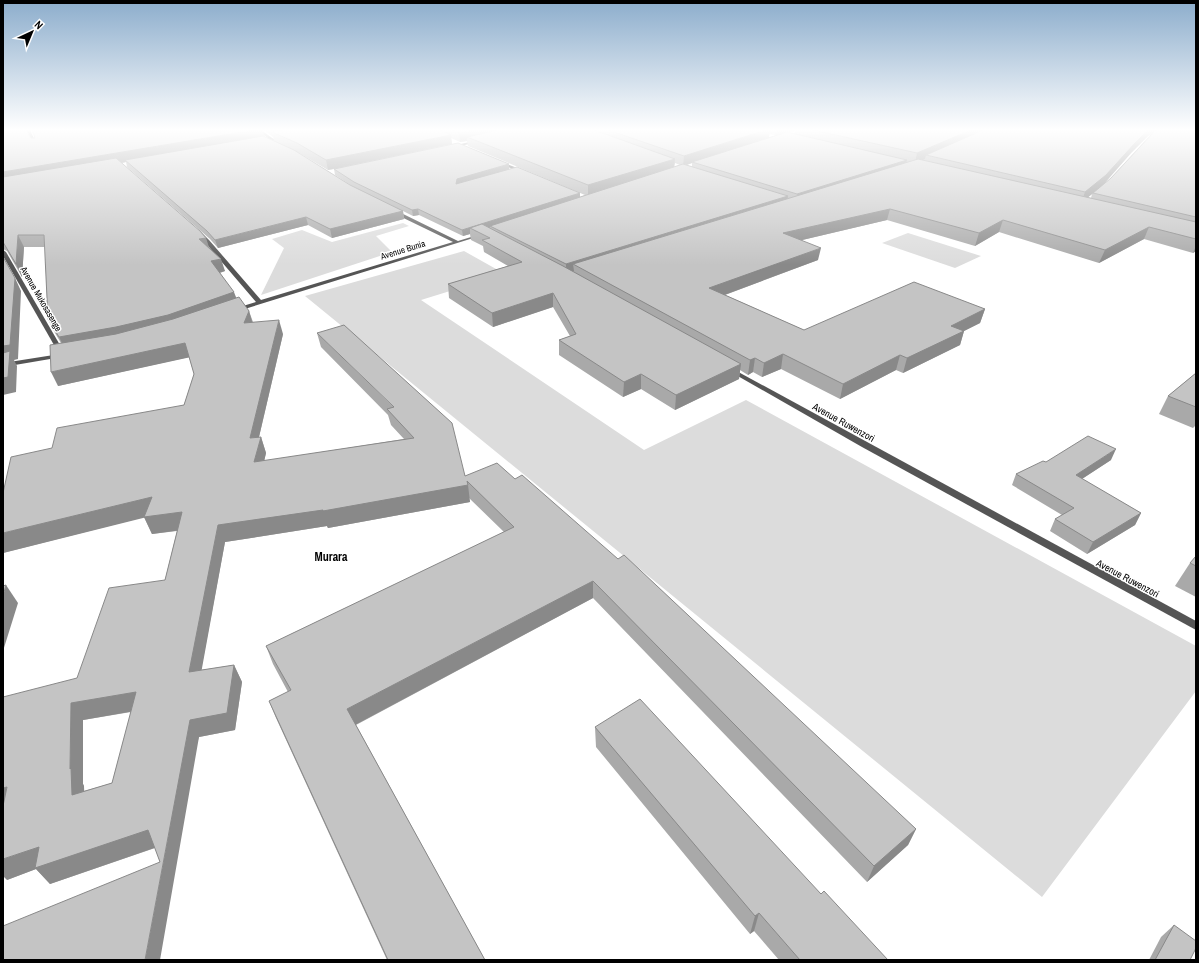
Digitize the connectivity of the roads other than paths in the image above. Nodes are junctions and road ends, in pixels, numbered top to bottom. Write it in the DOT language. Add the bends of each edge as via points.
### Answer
graph roads {
  1 [pos="388,208"];
  2 [pos="196,231"];
  3 [pos="487,236"];
  4 [pos="457,242"];
  5 [pos="3,252"];
  6 [pos="260,302"];
  7 [pos="232,311"];
  8 [pos="70,354"];
  9 [pos="62,355"];
  10 [pos="3,365"];
  11 [pos="726,367"];
  12 [pos="1196,626"];
  1 -- 4 [label="street"];
  2 -- 6 [label="street"];
  3 -- 4 [label="street, Avenue Bunia"];
  4 -- 6 [label="street, Avenue Bunia"];
  5 -- 9 [label="street, Avenue Mukosasenge"];
  6 -- 7 [label="street, Avenue Bunia"];
  8 -- 9 [label="street"];
  9 -- 10 [label="street"];
  11 -- 12 [label="street, Avenue Ruwenzori"];
}
